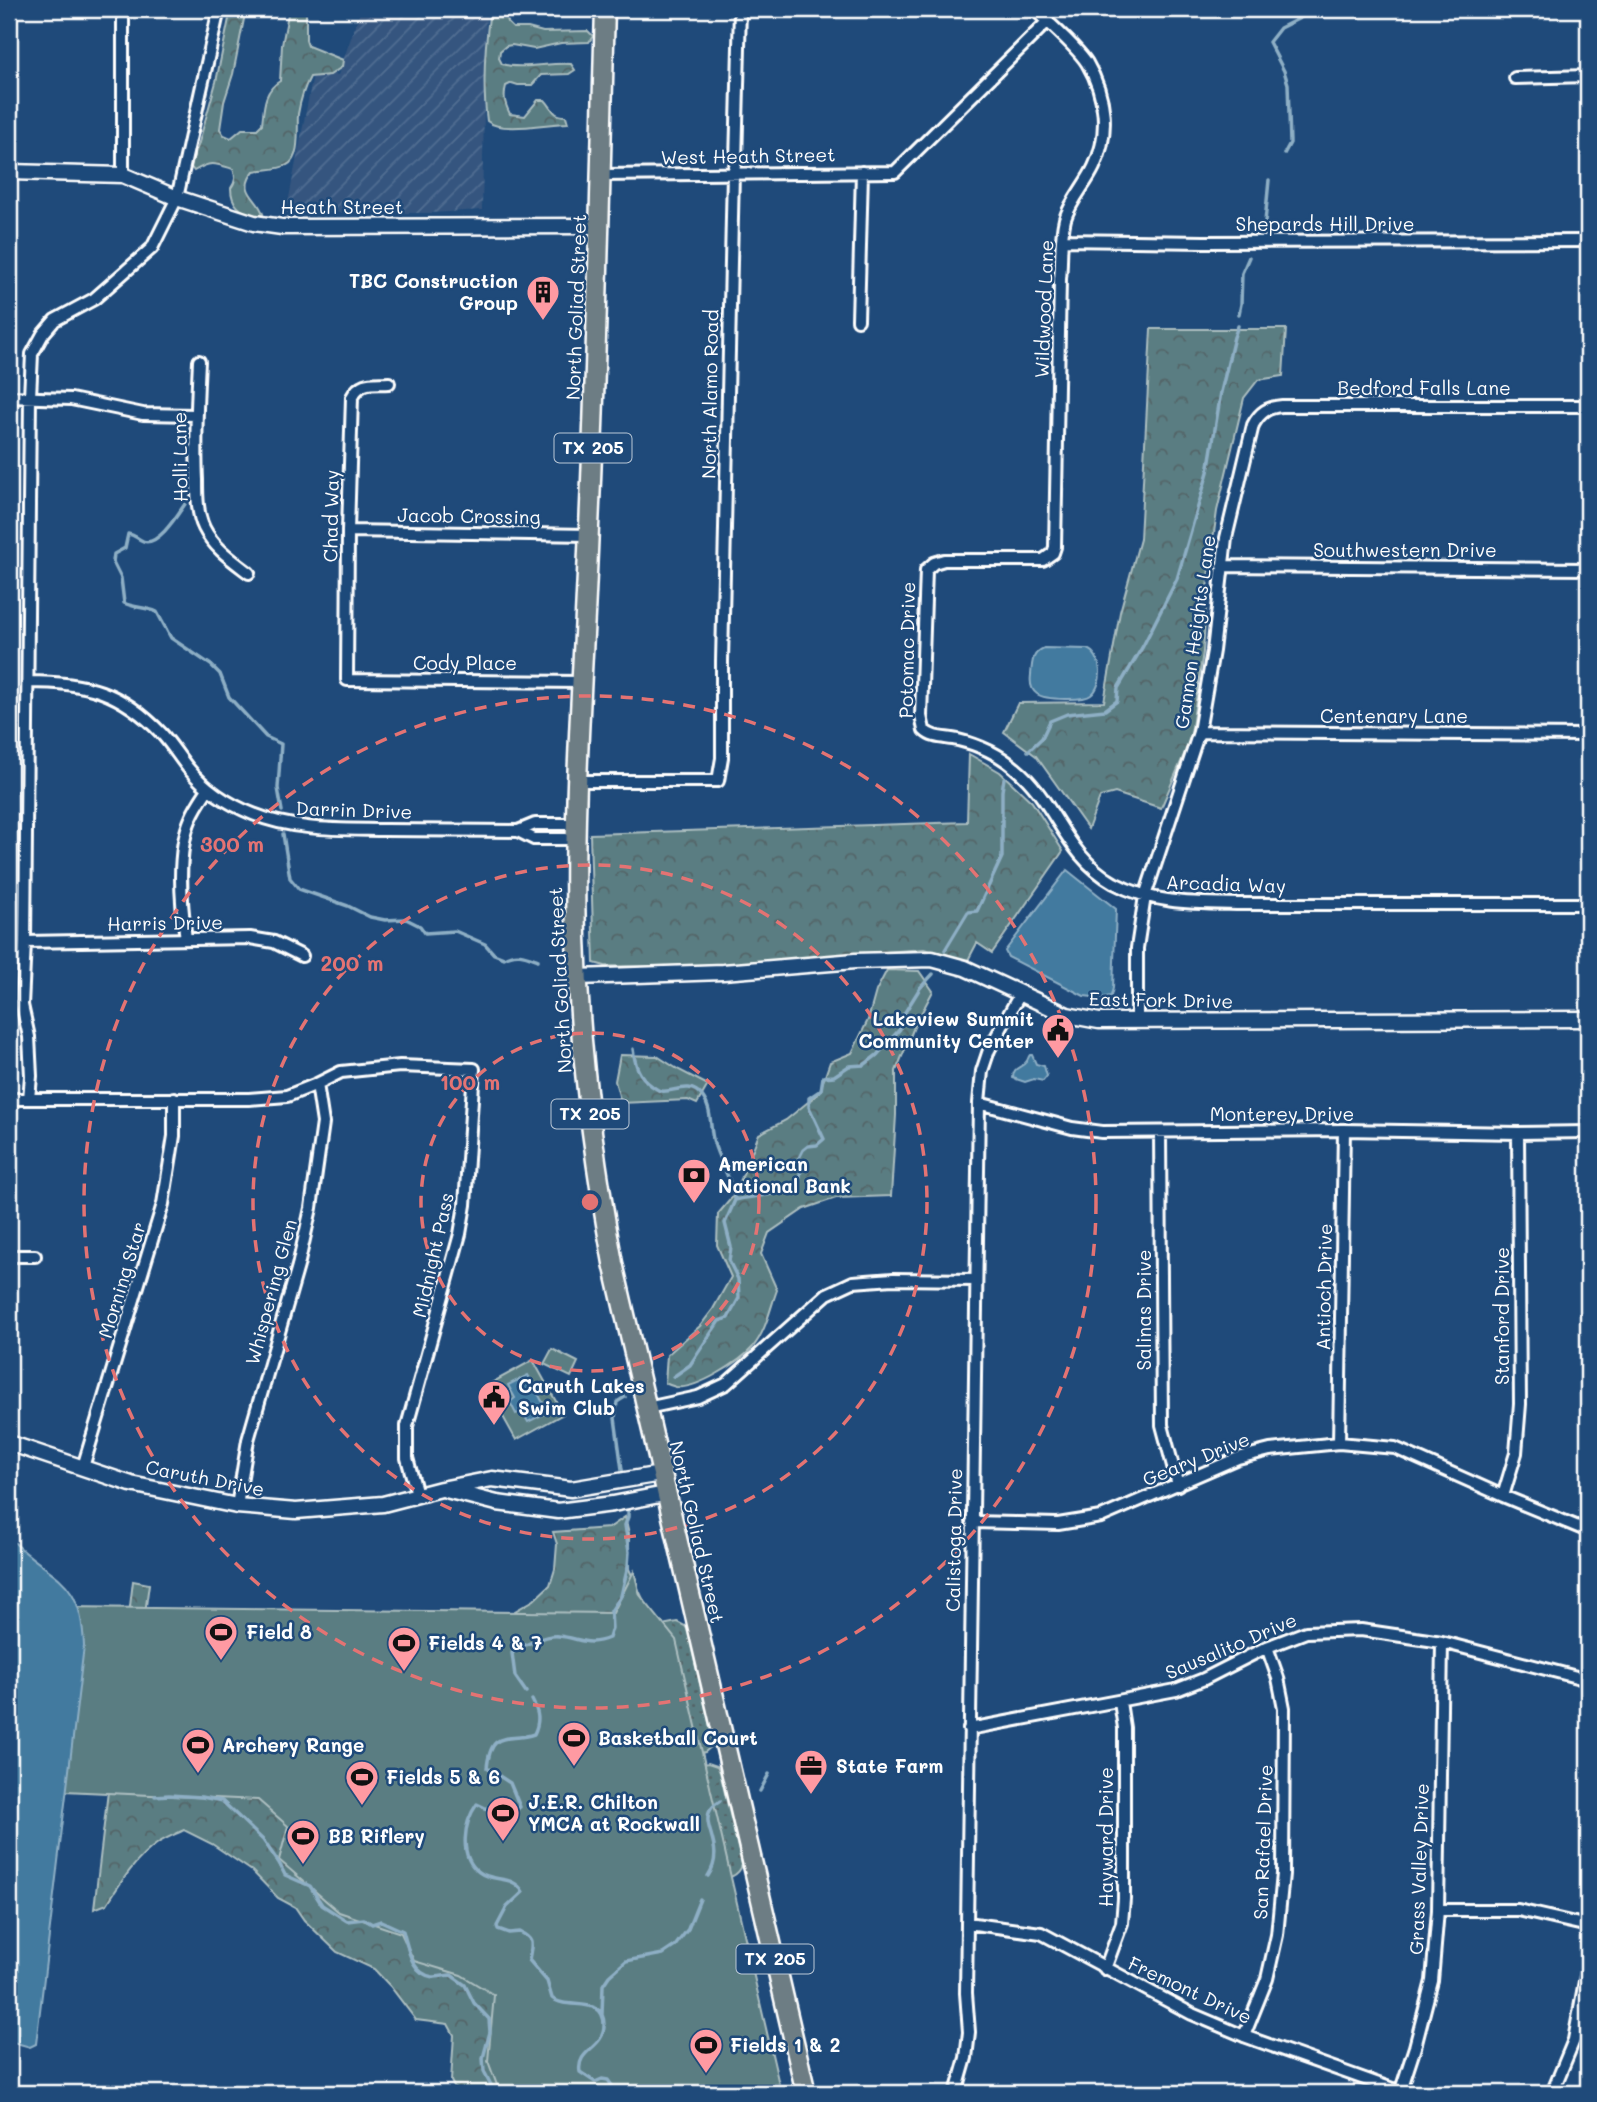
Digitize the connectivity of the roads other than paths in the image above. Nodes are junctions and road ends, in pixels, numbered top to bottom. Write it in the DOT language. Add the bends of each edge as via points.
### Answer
graph roads {
  1 [pos="123,9"];
  2 [pos="219,9"];
  3 [pos="605,9"];
  4 [pos="740,9"];
  5 [pos="1034,9"];
  6 [pos="1047,22"];
  7 [pos="1588,76"];
  8 [pos="1515,78"];
  9 [pos="9,172"];
  10 [pos="862,172"];
  11 [pos="733,173"];
  12 [pos="123,175"];
  13 [pos="600,175"];
  14 [pos="177,198"];
  15 [pos="599,226"];
  16 [pos="1063,240"];
  17 [pos="1588,241"];
  18 [pos="858,320"];
  19 [pos="199,361"];
  20 [pos="389,383"];
  21 [pos="9,397"];
  22 [pos="30,397"];
  23 [pos="1588,406"];
  24 [pos="1262,413"];
  25 [pos="196,415"];
  26 [pos="348,531"];
  27 [pos="589,536"];
  28 [pos="930,566"];
  29 [pos="1222,566"];
  30 [pos="1588,569"];
  31 [pos="249,573"];
  32 [pos="347,680"];
  33 [pos="28,682"];
  34 [pos="582,682"];
  35 [pos="1199,732"];
  36 [pos="928,734"];
  37 [pos="1588,735"];
  38 [pos="578,781"];
  39 [pos="208,789"];
  40 [pos="577,832"];
  41 [pos="1145,896"];
  42 [pos="1588,904"];
  43 [pos="186,939"];
  44 [pos="25,942"];
  45 [pos="302,956"];
  46 [pos="578,977"];
  47 [pos="1020,994"];
  48 [pos="1588,1018"];
  49 [pos="1137,1021"];
  50 [pos="317,1084"];
  51 [pos="174,1098"];
  52 [pos="9,1099"];
  53 [pos="29,1099"];
  54 [pos="979,1103"];
  55 [pos="1344,1130"];
  56 [pos="1160,1132"];
  57 [pos="1588,1132"];
  58 [pos="1518,1133"];
  59 [pos="9,1256"];
  60 [pos="35,1256"];
  61 [pos="975,1280"];
  62 [pos="647,1408"];
  63 [pos="9,1443"];
  64 [pos="1339,1443"];
  65 [pos="83,1467"];
  66 [pos="662,1475"];
  67 [pos="1178,1485"];
  68 [pos="441,1489"];
  69 [pos="417,1494"];
  70 [pos="665,1494"];
  71 [pos="1503,1496"];
  72 [pos="237,1506"];
  73 [pos="972,1522"];
  74 [pos="1588,1531"];
  75 [pos="1442,1642"];
  76 [pos="1267,1647"];
  77 [pos="1588,1680"];
  78 [pos="1121,1702"];
  79 [pos="969,1730"];
  80 [pos="1438,1910"];
  81 [pos="967,1923"];
  82 [pos="1588,1926"];
  83 [pos="1588,1965"];
  84 [pos="1105,1969"];
  85 [pos="1244,2036"];
  86 [pos="806,2093"];
  87 [pos="956,2093"];
  88 [pos="1400,2093"];
  89 [pos="1552,2093"];
  1 -- 12 [label="street"];
  2 -- 14 [label="street"];
  3 -- 13 [label="main road, North Goliad Street / TX 205"];
  4 -- 11 [label="street, North Alamo Road"];
  5 -- 6 [label="street, Wildwood Lane"];
  6 -- 10 [label="street, West Heath Street" via="895,172"];
  6 -- 16 [label="street, Wildwood Lane" via="1086,61 1104,106 1101,150 1065,219"];
  7 -- 8 [label="street"];
  9 -- 12 [label="street, Heath Street"];
  10 -- 11 [label="street, West Heath Street"];
  10 -- 18 [label="street"];
  11 -- 13 [label="street, West Heath Street"];
  11 -- 38 [label="street, North Alamo Road" via="718,780"];
  12 -- 14 [label="street, Heath Street"];
  13 -- 15 [label="main road, North Goliad Street / TX 205"];
  14 -- 15 [label="street, Heath Street" via="254,223 282,227"];
  14 -- 22 [label="street" via="152,248 94,299 55,320 43,334 32,354"];
  15 -- 27 [label="main road, North Goliad Street / TX 205"];
  16 -- 17 [label="street, Shepards Hill Drive"];
  16 -- 28 [label="street, Wildwood Lane" via="1053,553 1036,561 944,560"];
  19 -- 25 [label="street, Holli Lane"];
  20 -- 26 [label="street, Chad Way" via="358,386 352,397"];
  21 -- 22 [label="street"];
  22 -- 25 [label="street" via="71,399 143,414"];
  22 -- 33 [label="street"];
  23 -- 24 [label="street, Bedford Falls Lane" via="1282,406"];
  24 -- 29 [label="street, Gannon Heights Lane" via="1253,425"];
  25 -- 31 [label="street, Holli Lane" via="202,526 212,542"];
  26 -- 27 [label="street, Jacob Crossing"];
  26 -- 32 [label="street, Chad Way"];
  27 -- 34 [label="main road, North Goliad Street / TX 205"];
  28 -- 36 [label="street, Potomac Drive" via="925,576 921,716"];
  29 -- 30 [label="street, Southwestern Drive"];
  29 -- 35 [label="street, Gannon Heights Lane"];
  32 -- 34 [label="street, Cody Place"];
  33 -- 39 [label="street, Darrin Drive" via="79,684 129,705 161,733"];
  33 -- 44 [label="street"];
  34 -- 38 [label="main road, North Goliad Street / TX 205"];
  35 -- 37 [label="street, Centenary Lane"];
  35 -- 41 [label="street, Gannon Heights Lane"];
  36 -- 41 [label="street, Arcadia Way" via="977,746 1016,768 1032,783 1083,858 1115,883"];
  38 -- 40 [label="main road, North Goliad Street / TX 205"];
  39 -- 40 [label="street, Darrin Drive" via="252,814 300,827 518,831 535,824"];
  39 -- 43 [label="street" via="191,816 183,854"];
  40 -- 46 [label="main road, North Goliad Street / TX 205"];
  41 -- 42 [label="street, Arcadia Way" via="1180,903"];
  41 -- 49 [label="street, Gannon Heights Lane" via="1137,948"];
  43 -- 44 [label="street, Harris Drive"];
  43 -- 45 [label="street, Harris Drive" via="250,938 274,942"];
  44 -- 53 [label="street" via="22,1005 29,1037"];
  46 -- 47 [label="street, East Fork Drive" via="932,959 965,968"];
  46 -- 62 [label="main road, North Goliad Street / TX 205" via="590,1120 603,1207"];
  47 -- 49 [label="street, East Fork Drive" via="1067,1015"];
  47 -- 54 [label="street, Calistoga Drive" via="989,1051"];
  48 -- 49 [label="street, East Fork Drive"];
  50 -- 51 [label="street, Midnight Pass" via="287,1096"];
  50 -- 69 [label="street, Midnight Pass" via="341,1072 400,1066 474,1069 462,1224 407,1426 407,1458"];
  50 -- 72 [label="street, Whispering Glen" via="323,1123 312,1208 248,1440"];
  51 -- 53 [label="street, Midnight Pass"];
  51 -- 65 [label="street, Morning Star" via="174,1136 163,1204"];
  52 -- 53 [label="street, Midnight Pass"];
  54 -- 56 [label="street, Monterey Drive" via="1072,1128"];
  54 -- 61 [label="street, Calistoga Drive"];
  55 -- 56 [label="street, Monterey Drive"];
  55 -- 58 [label="street, Monterey Drive"];
  55 -- 64 [label="street, Antioch Drive"];
  56 -- 67 [label="street, Salinas Drive" via="1162,1426"];
  57 -- 58 [label="street, Monterey Drive"];
  58 -- 71 [label="street, Stanford Drive" via="1520,1404 1516,1453"];
  59 -- 60 [label="street"];
  61 -- 62 [label="street" via="853,1282 827,1294 726,1384 698,1397"];
  61 -- 73 [label="street, Calistoga Drive"];
  62 -- 66 [label="main road, North Goliad Street / TX 205"];
  63 -- 65 [label="street, Caruth Drive"];
  64 -- 67 [label="street, Geary Drive" via="1238,1458"];
  64 -- 71 [label="street, Geary Drive" via="1395,1448"];
  65 -- 72 [label="street, Caruth Drive" via="131,1484"];
  66 -- 68 [label="street, Caruth Drive" via="571,1489 492,1479"];
  66 -- 70 [label="main road, North Goliad Street / TX 205"];
  67 -- 73 [label="street, Geary Drive" via="1086,1520 1058,1524"];
  68 -- 69 [label="street, Caruth Drive"];
  68 -- 70 [label="street, Caruth Drive" via="496,1503 558,1511"];
  69 -- 72 [label="street, Caruth Drive" via="383,1504 309,1511"];
  70 -- 86 [label="main road, North Goliad Street / TX 205"];
  71 -- 74 [label="street, Geary Drive"];
  73 -- 79 [label="street, Calistoga Drive"];
  75 -- 76 [label="street, Sausalito Drive" via="1361,1630 1306,1632"];
  75 -- 77 [label="street, Sausalito Drive"];
  75 -- 80 [label="street, Grass Valley Drive"];
  76 -- 78 [label="street, Sausalito Drive" via="1176,1690"];
  76 -- 85 [label="street, San Rafael Drive" via="1284,1708 1283,1874 1267,1979"];
  78 -- 79 [label="street, Sausalito Drive"];
  78 -- 84 [label="street, Hayward Drive" via="1124,1899 1122,1923"];
  79 -- 81 [label="street, Calistoga Drive"];
  80 -- 82 [label="street" via="1518,1910"];
  80 -- 88 [label="street, Grass Valley Drive" via="1432,1981"];
  81 -- 84 [label="street, Fremont Drive" via="1041,1933"];
  81 -- 87 [label="street, Calistoga Drive" via="970,2032"];
  83 -- 89 [label="street" via="1574,2040"];
  84 -- 85 [label="street, Fremont Drive"];
  85 -- 88 [label="street, Fremont Drive"];
}
